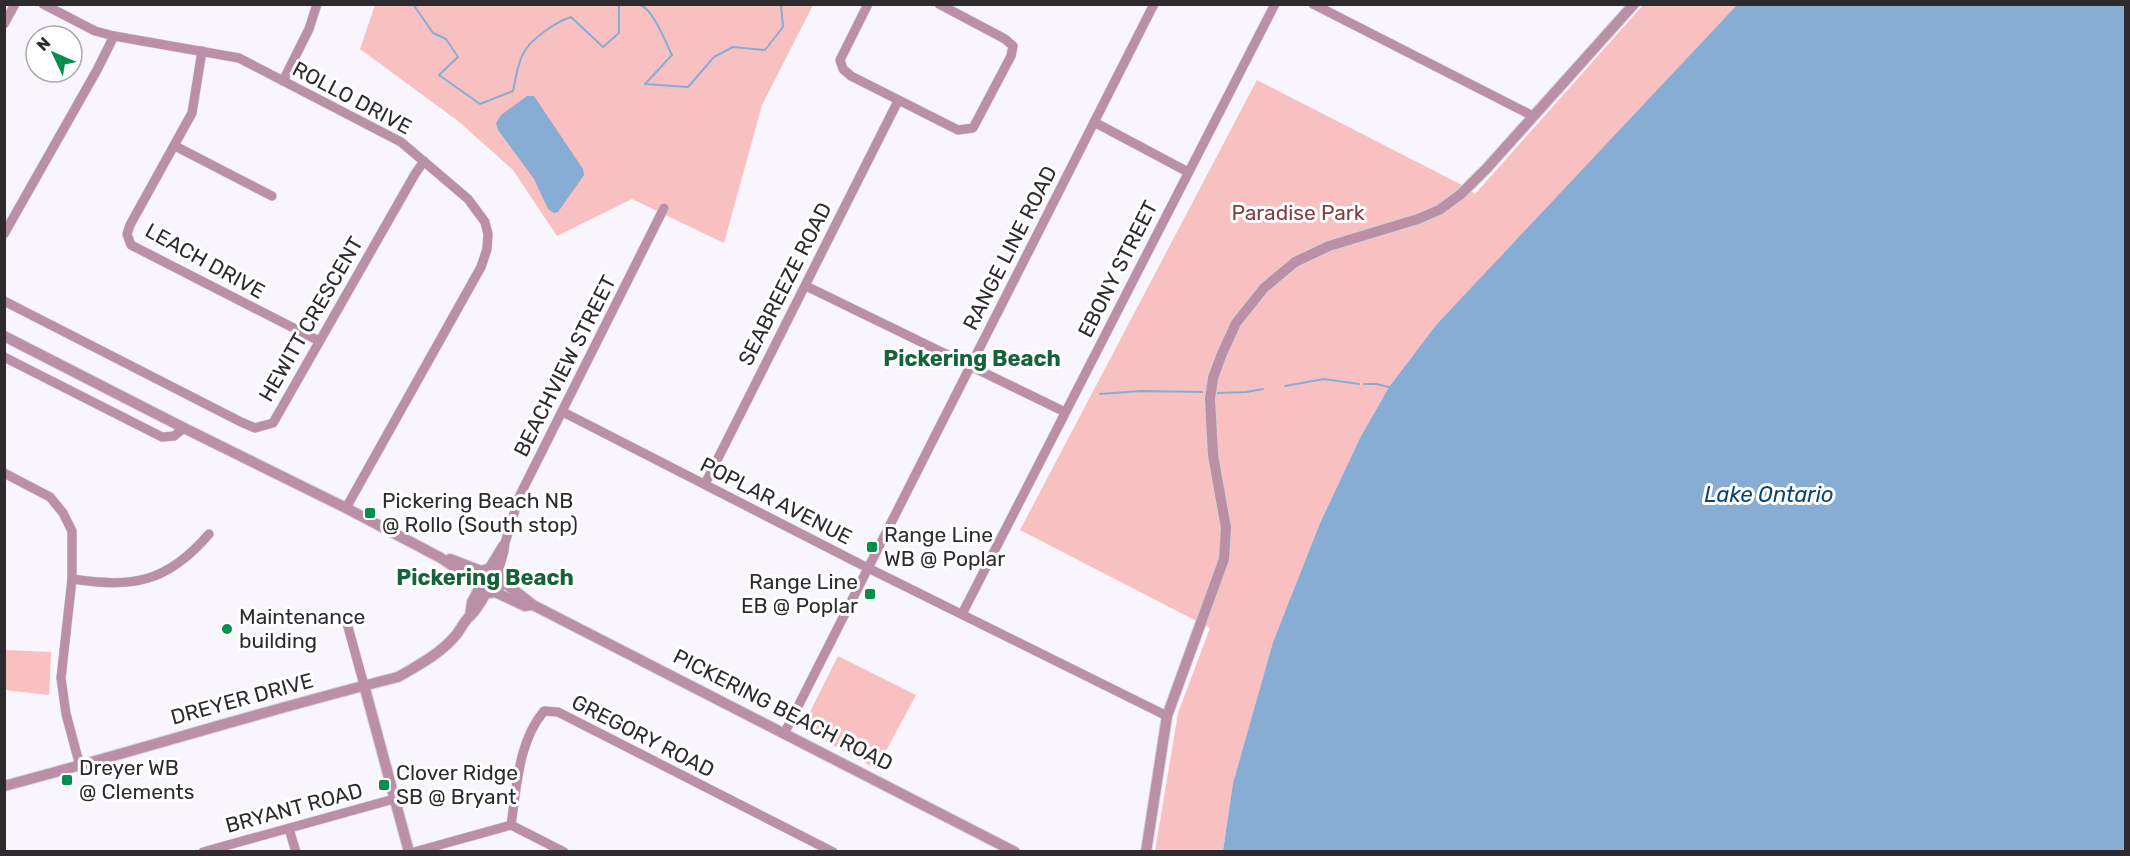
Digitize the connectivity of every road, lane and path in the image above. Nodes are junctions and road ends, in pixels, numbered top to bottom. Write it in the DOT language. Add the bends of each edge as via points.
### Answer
graph roads {
  1 [pos="15,4"];
  2 [pos="43,4"];
  3 [pos="318,4"];
  4 [pos="868,4"];
  5 [pos="939,4"];
  6 [pos="1154,4"];
  7 [pos="1275,4"];
  8 [pos="1313,4"];
  9 [pos="1634,4"];
  10 [pos="4,24"];
  11 [pos="114,36"];
  12 [pos="202,51"];
  13 [pos="283,81"];
  14 [pos="898,101"];
  15 [pos="1533,116"];
  16 [pos="1094,122"];
  17 [pos="175,146"];
  18 [pos="424,161"];
  19 [pos="1188,172"];
  20 [pos="272,196"];
  21 [pos="664,208"];
  22 [pos="4,234"];
  23 [pos="806,286"];
  24 [pos="4,301"];
  25 [pos="4,336"];
  26 [pos="319,341"];
  27 [pos="4,357"];
  28 [pos="970,366"];
  29 [pos="563,412"];
  30 [pos="1065,412"];
  31 [pos="184,428"];
  32 [pos="4,473"];
  33 [pos="705,484"];
  34 [pos="346,508"];
  35 [pos="209,534"];
  36 [pos="441,558"];
  37 [pos="869,567"];
  38 [pos="492,573"];
  39 [pos="72,579"];
  40 [pos="484,589"];
  41 [pos="533,605"];
  42 [pos="962,614"];
  43 [pos="345,616"];
  44 [pos="364,685"];
  45 [pos="1167,716"];
  46 [pos="785,732"];
  47 [pos="80,766"];
  48 [pos="4,786"];
  49 [pos="394,799"];
  50 [pos="511,825"];
  51 [pos="289,829"];
  52 [pos="203,852"];
  53 [pos="296,852"];
  54 [pos="409,852"];
  55 [pos="414,852"];
  56 [pos="564,852"];
  57 [pos="833,852"];
  58 [pos="1015,852"];
  59 [pos="1146,852"];
  1 -- 10 [label="street"];
  2 -- 11 [label="street, ROLLO DRIVE" via="95,31"];
  3 -- 13 [label="street"];
  4 -- 14 [label="street" via="840,60 851,76"];
  5 -- 14 [label="street" via="1005,39 1013,46 1011,56 973,128 958,130"];
  6 -- 16 [label="street, RANGE LINE ROAD"];
  7 -- 19 [label="street, EBONY STREET"];
  8 -- 15 [label="street"];
  9 -- 15 [label="street"];
  11 -- 12 [label="street, ROLLO DRIVE"];
  11 -- 22 [label="street"];
  12 -- 13 [label="street, ROLLO DRIVE" via="239,57"];
  12 -- 17 [label="street, LEACH DRIVE" via="192,113"];
  13 -- 18 [label="street, ROLLO DRIVE" via="401,142"];
  14 -- 23 [label="street, SEABREEZE ROAD"];
  15 -- 45 [label="street" via="1475,181 1449,203 1406,224 1329,246 1295,262 1264,288 1236,323 1213,378 1210,399 1213,455 1225,514 1224,559"];
  16 -- 19 [label="street"];
  16 -- 28 [label="street, RANGE LINE ROAD"];
  17 -- 20 [label="street"];
  17 -- 26 [label="street, LEACH DRIVE" via="130,225 127,234 131,245"];
  18 -- 26 [label="street, HEWITT CRESCENT"];
  18 -- 34 [label="street, ROLLO DRIVE" via="477,211 488,234 487,249 481,267"];
  19 -- 30 [label="street, EBONY STREET"];
  21 -- 29 [label="street, BEACHVIEW STREET"];
  23 -- 28 [label="street"];
  23 -- 33 [label="street, SEABREEZE ROAD"];
  24 -- 26 [label="street, HEWITT CRESCENT" via="255,428 273,423"];
  25 -- 31 [label="street, PICKERING BEACH ROAD"];
  27 -- 31 [label="street" via="162,437 174,436"];
  28 -- 30 [label="street"];
  28 -- 37 [label="street, RANGE LINE ROAD"];
  29 -- 33 [label="street, POPLAR AVENUE"];
  29 -- 38 [label="street, BEACHVIEW STREET" via="519,497"];
  30 -- 42 [label="street, EBONY STREET"];
  31 -- 34 [label="street, PICKERING BEACH ROAD"];
  32 -- 39 [label="street" via="50,497 63,513 72,531"];
  33 -- 37 [label="street, POPLAR AVENUE"];
  34 -- 36 [label="street, PICKERING BEACH ROAD"];
  35 -- 39 [label="street" via="178,564 159,574 127,583"];
  36 -- 38 [label="street, PICKERING BEACH ROAD"];
  36 -- 40 [label="street, PICKERING BEACH ROAD"];
  37 -- 42 [label="street, POPLAR AVENUE"];
  37 -- 46 [label="street, RANGE LINE ROAD"];
  38 -- 40 [label="street"];
  38 -- 40 [label="street" via="499,588"];
  38 -- 41 [label="street, PICKERING BEACH ROAD"];
  39 -- 47 [label="street" via="62,678 66,714"];
  40 -- 41 [label="street, PICKERING BEACH ROAD" via="525,606"];
  40 -- 44 [label="street, DREYER DRIVE" via="472,602 470,616 458,633 426,662 398,677"];
  41 -- 46 [label="street, PICKERING BEACH ROAD"];
  42 -- 45 [label="street, POPLAR AVENUE"];
  43 -- 44 [label="street"];
  44 -- 47 [label="street, DREYER DRIVE"];
  44 -- 49 [label="street"];
  45 -- 59 [label="street"];
  46 -- 58 [label="street, PICKERING BEACH ROAD"];
  47 -- 48 [label="street, DREYER DRIVE"];
  49 -- 51 [label="street, BRYANT ROAD"];
  49 -- 54 [label="street"];
  50 -- 55 [label="street"];
  50 -- 56 [label="street"];
  50 -- 57 [label="street, GREGORY ROAD" via="522,754 533,724 544,711 558,712"];
  51 -- 52 [label="street, BRYANT ROAD"];
  51 -- 53 [label="street"];
}
